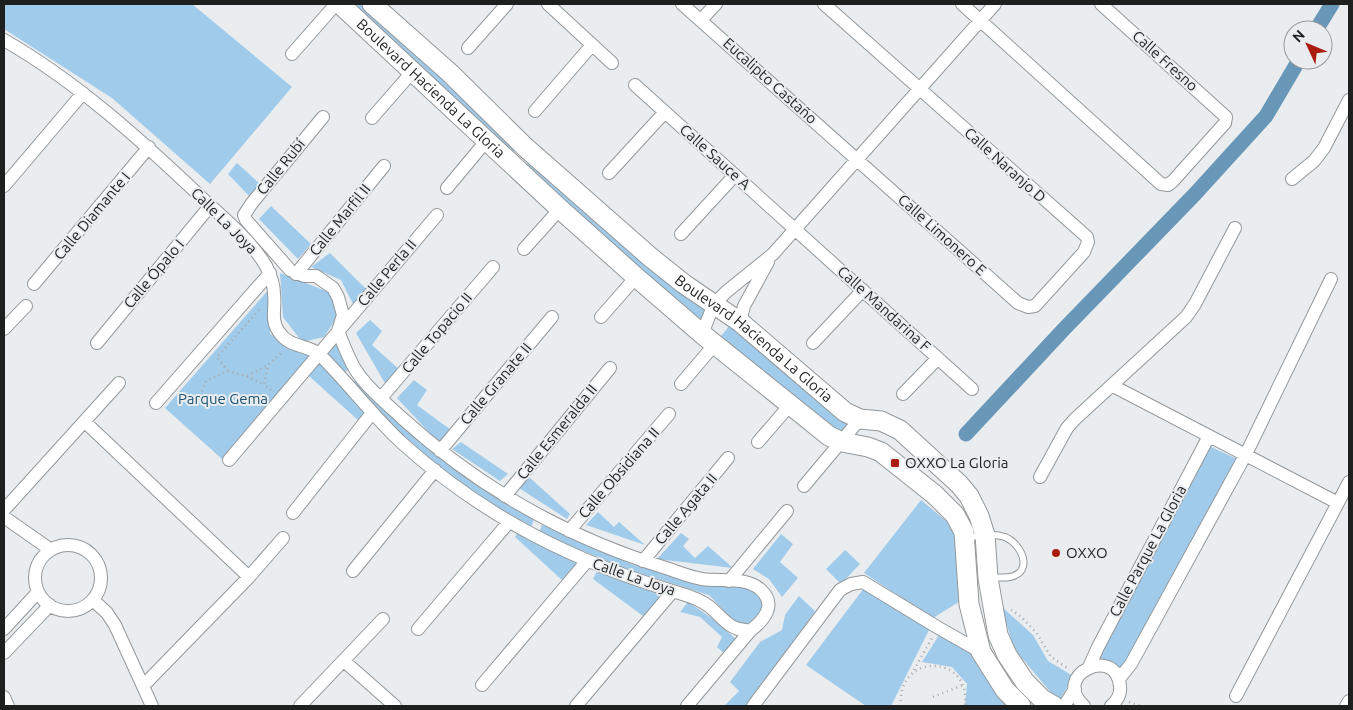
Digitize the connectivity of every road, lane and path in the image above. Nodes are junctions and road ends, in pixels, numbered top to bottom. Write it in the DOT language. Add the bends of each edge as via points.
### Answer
graph roads {
  1 [pos="338,4"];
  2 [pos="372,4"];
  3 [pos="507,4"];
  4 [pos="548,4"];
  5 [pos="682,4"];
  6 [pos="716,4"];
  7 [pos="824,4"];
  8 [pos="962,4"];
  9 [pos="995,4"];
  10 [pos="1101,4"];
  11 [pos="701,20"];
  12 [pos="980,20"];
  13 [pos="592,45"];
  14 [pos="7,47"];
  15 [pos="468,48"];
  16 [pos="292,54"];
  17 [pos="612,63"];
  18 [pos="413,71"];
  19 [pos="635,85"];
  20 [pos="919,89"];
  21 [pos="83,93"];
  22 [pos="1349,100"];
  23 [pos="535,111"];
  24 [pos="665,112"];
  25 [pos="323,117"];
  26 [pos="372,118"];
  27 [pos="487,140"];
  28 [pos="149,147"];
  29 [pos="525,147"];
  30 [pos="857,159"];
  31 [pos="511,163"];
  32 [pos="384,166"];
  33 [pos="609,173"];
  34 [pos="735,175"];
  35 [pos="1292,179"];
  36 [pos="4,186"];
  37 [pos="447,188"];
  38 [pos="210,206"];
  39 [pos="560,209"];
  40 [pos="437,215"];
  41 [pos="246,220"];
  42 [pos="796,228"];
  43 [pos="1235,228"];
  44 [pos="681,234"];
  45 [pos="524,249"];
  46 [pos="773,254"];
  47 [pos="493,268"];
  48 [pos="270,273"];
  49 [pos="296,274"];
  50 [pos="636,277"];
  51 [pos="1331,279"];
  52 [pos="34,284"];
  53 [pos="863,290"];
  54 [pos="714,304"];
  55 [pos="264,305"];
  56 [pos="26,306"];
  57 [pos="1028,307"];
  58 [pos="552,317"];
  59 [pos="601,317"];
  60 [pos="740,322"];
  61 [pos="4,329"];
  62 [pos="338,332"];
  63 [pos="709,339"];
  64 [pos="97,343"];
  65 [pos="813,343"];
  66 [pos="319,353"];
  67 [pos="287,355"];
  68 [pos="938,358"];
  69 [pos="268,365"];
  70 [pos="610,368"];
  71 [pos="356,370"];
  72 [pos="228,372"];
  73 [pos="247,376"];
  74 [pos="343,381"];
  75 [pos="119,384"];
  76 [pos="681,384"];
  77 [pos="264,385"];
  78 [pos="1113,386"];
  79 [pos="972,389"];
  80 [pos="276,394"];
  81 [pos="903,394"];
  82 [pos="180,396"];
  83 [pos="200,396"];
  84 [pos="381,398"];
  85 [pos="210,402"];
  86 [pos="156,403"];
  87 [pos="790,405"];
  88 [pos="372,414"];
  89 [pos="669,414"];
  90 [pos="860,419"];
  91 [pos="85,422"];
  92 [pos="1209,436"];
  93 [pos="758,442"];
  94 [pos="842,442"];
  95 [pos="440,451"];
  96 [pos="1246,454"];
  97 [pos="728,458"];
  98 [pos="229,460"];
  99 [pos="435,470"];
  100 [pos="1040,477"];
  101 [pos="1349,482"];
  102 [pos="804,486"];
  103 [pos="505,496"];
  104 [pos="1338,503"];
  105 [pos="4,510"];
  106 [pos="787,511"];
  107 [pos="293,513"];
  108 [pos="4,517"];
  109 [pos="540,517"];
  110 [pos="509,522"];
  111 [pos="570,531"];
  112 [pos="531,534"];
  113 [pos="985,535"];
  114 [pos="283,538"];
  115 [pos="965,538"];
  116 [pos="51,550"];
  117 [pos="587,561"];
  118 [pos="643,561"];
  119 [pos="352,571"];
  120 [pos="249,577"];
  121 [pos="729,581"];
  122 [pos="980,581"];
  123 [pos="673,591"];
  124 [pos="38,592"];
  125 [pos="93,600"];
  126 [pos="50,605"];
  127 [pos="383,619"];
  128 [pos="4,628"];
  129 [pos="418,629"];
  130 [pos="751,630"];
  131 [pos="981,652"];
  132 [pos="4,653"];
  133 [pos="344,661"];
  134 [pos="1089,667"];
  135 [pos="1079,676"];
  136 [pos="1119,679"];
  137 [pos="482,685"];
  138 [pos="963,685"];
  139 [pos="143,686"];
  140 [pos="1075,689"];
  141 [pos="1236,696"];
  142 [pos="933,697"];
  143 [pos="4,698"];
  144 [pos="1349,700"];
  145 [pos="8,706"];
  146 [pos="152,706"];
  147 [pos="300,706"];
  148 [pos="395,706"];
  149 [pos="576,706"];
  150 [pos="687,706"];
  151 [pos="753,706"];
  152 [pos="901,706"];
  153 [pos="965,706"];
  154 [pos="1021,706"];
  155 [pos="1054,706"];
  156 [pos="1064,706"];
  157 [pos="1084,706"];
  158 [pos="1111,706"];
  159 [pos="1346,706"];
  1 -- 16 [label="street"];
  1 -- 18 [label="street, Boulevard Hacienda La Gloria"];
  2 -- 29 [label="street, Boulevard Hacienda La Gloria" via="450,73"];
  3 -- 15 [label="street"];
  4 -- 13 [label="street"];
  5 -- 11 [label="street, Eucalipto Castaño"];
  6 -- 11 [label="street"];
  7 -- 20 [label="street, Calle Naranjo D"];
  8 -- 12 [label="street"];
  9 -- 12 [label="street"];
  10 -- 12 [label="street, Calle Fresno" via="1226,120 1168,185 1161,184"];
  11 -- 30 [label="street, Eucalipto Castaño"];
  12 -- 20 [label="street"];
  13 -- 17 [label="street"];
  13 -- 23 [label="street"];
  14 -- 21 [label="street, Calle La Joya"];
  18 -- 26 [label="street"];
  18 -- 27 [label="street, Boulevard Hacienda La Gloria"];
  19 -- 24 [label="street, Calle Sauce A"];
  20 -- 30 [label="street"];
  20 -- 57 [label="street, Calle Naranjo D" via="1087,238 1084,252 1040,302"];
  21 -- 28 [label="street, Calle La Joya"];
  21 -- 36 [label="street"];
  22 -- 35 [label="street" via="1324,148"];
  24 -- 33 [label="street"];
  24 -- 34 [label="street, Calle Sauce A"];
  25 -- 41 [label="street, Calle Rubí" via="247,209"];
  27 -- 31 [label="street, Boulevard Hacienda La Gloria"];
  27 -- 37 [label="street"];
  28 -- 38 [label="street, Calle La Joya"];
  28 -- 52 [label="street, Calle Diamante I"];
  29 -- 31 [label="street"];
  29 -- 54 [label="street, Boulevard Hacienda La Gloria" via="649,256"];
  30 -- 42 [label="street"];
  30 -- 57 [label="street, Calle Limonero E" via="1018,303"];
  31 -- 39 [label="street, Boulevard Hacienda La Gloria"];
  32 -- 49 [label="street, Calle Marfil II"];
  34 -- 42 [label="street, Calle Sauce A"];
  34 -- 44 [label="street"];
  38 -- 48 [label="street, Calle La Joya" via="252,246"];
  38 -- 64 [label="street, Calle Ópalo I"];
  39 -- 45 [label="street"];
  39 -- 50 [label="street, Boulevard Hacienda La Gloria"];
  40 -- 62 [label="street, Calle Perla II"];
  41 -- 49 [label="street, Calle La Joya"];
  42 -- 46 [label="street"];
  42 -- 53 [label="street, Calle Mandarina F"];
  43 -- 78 [label="street" via="1186,317"];
  46 -- 54 [label="street"];
  46 -- 60 [label="street" via="744,306"];
  47 -- 84 [label="street, Calle Topacio II"];
  48 -- 66 [label="street, Calle La Joya" via="274,294 273,316 279,332 290,343"];
  48 -- 86 [label="street"];
  49 -- 62 [label="street" via="316,276 333,288 343,315"];
  50 -- 59 [label="street"];
  50 -- 63 [label="street, Boulevard Hacienda La Gloria"];
  51 -- 96 [label="street"];
  53 -- 65 [label="street"];
  53 -- 68 [label="street, Calle Mandarina F"];
  54 -- 60 [label="street, Boulevard Hacienda La Gloria"];
  54 -- 63 [label="street"];
  55 -- 72 [label="path" via="217,357"];
  56 -- 61 [label="street"];
  58 -- 95 [label="street, Calle Granate II"];
  60 -- 90 [label="street, Boulevard Hacienda La Gloria" via="845,412"];
  62 -- 66 [label="street, Calle Perla II"];
  62 -- 71 [label="street, Calle La Joya"];
  63 -- 76 [label="street"];
  63 -- 87 [label="street, Boulevard Hacienda La Gloria"];
  66 -- 74 [label="street, Calle La Joya"];
  66 -- 98 [label="street, Calle Perla II"];
  67 -- 69 [label="path" via="280,352"];
  68 -- 79 [label="street, Calle Mandarina F"];
  68 -- 81 [label="street"];
  69 -- 73 [label="path"];
  69 -- 77 [label="path"];
  70 -- 103 [label="street, Calle Esmeralda II"];
  71 -- 74 [label="street"];
  71 -- 84 [label="street, Calle La Joya"];
  72 -- 73 [label="path"];
  72 -- 83 [label="path" via="206,380"];
  73 -- 77 [label="path"];
  74 -- 88 [label="street, Calle La Joya"];
  75 -- 91 [label="street"];
  77 -- 80 [label="path"];
  78 -- 92 [label="street"];
  78 -- 100 [label="street" via="1067,428"];
  82 -- 83 [label="path"];
  83 -- 85 [label="path"];
  84 -- 95 [label="street, Calle La Joya"];
  87 -- 93 [label="street"];
  87 -- 94 [label="street, Boulevard Hacienda La Gloria" via="829,436"];
  88 -- 99 [label="street, Calle La Joya"];
  88 -- 107 [label="street"];
  89 -- 111 [label="street, Calle Obsidiana II"];
  90 -- 94 [label="street"];
  90 -- 113 [label="street, Boulevard Hacienda La Gloria" via="881,421 911,438 959,484 979,516"];
  91 -- 105 [label="street"];
  91 -- 120 [label="street"];
  92 -- 96 [label="street"];
  92 -- 134 [label="street, Calle Parque La Gloria"];
  94 -- 102 [label="street"];
  94 -- 115 [label="street, Boulevard Hacienda La Gloria" via="881,452 895,462 955,515"];
  95 -- 103 [label="street, Calle La Joya"];
  96 -- 104 [label="street"];
  96 -- 136 [label="street" via="1132,663"];
  97 -- 118 [label="street, Calle Agata II"];
  99 -- 110 [label="street, Calle La Joya"];
  99 -- 119 [label="street"];
  101 -- 104 [label="street"];
  103 -- 109 [label="street, Calle La Joya"];
  104 -- 141 [label="street"];
  106 -- 121 [label="street"];
  108 -- 116 [label="street"];
  109 -- 111 [label="street, Calle La Joya"];
  109 -- 112 [label="street"];
  110 -- 112 [label="street, Calle La Joya"];
  110 -- 129 [label="street"];
  111 -- 118 [label="street, Calle La Joya"];
  112 -- 117 [label="street, Calle La Joya"];
  113 -- 115 [label="lane"];
  113 -- 122 [label="street, Boulevard Hacienda La Gloria"];
  113 -- 122 [label="lane" via="1012,540 1024,559 1023,568 1010,577"];
  114 -- 120 [label="street"];
  115 -- 122 [label="street, Boulevard Hacienda La Gloria"];
  116 -- 124 [label="street" via="38,564 35,574"];
  116 -- 125 [label="street" via="66,545 81,547 97,560 101,581"];
  117 -- 123 [label="street, Calle La Joya"];
  117 -- 137 [label="street"];
  118 -- 121 [label="street, Calle La Joya" via="701,579"];
  120 -- 139 [label="street"];
  121 -- 130 [label="street, Calle La Joya" via="748,583 767,599 767,612"];
  122 -- 131 [label="street" via="970,604"];
  122 -- 135 [label="path" via="1036,632 1051,656"];
  122 -- 155 [label="street, Boulevard Hacienda La Gloria" via="1007,655 1025,682"];
  123 -- 130 [label="street, Calle La Joya" via="702,602 729,626"];
  123 -- 149 [label="street"];
  124 -- 126 [label="street"];
  124 -- 128 [label="street"];
  125 -- 126 [label="street" via="77,610"];
  125 -- 139 [label="street" via="115,625"];
  126 -- 132 [label="street"];
  127 -- 133 [label="street"];
  130 -- 150 [label="street"];
  131 -- 151 [label="street" via="863,582 850,584 840,590"];
  131 -- 154 [label="street" via="1005,690"];
  133 -- 147 [label="street"];
  133 -- 148 [label="street"];
  134 -- 135 [label="street"];
  134 -- 136 [label="street" via="1106,667"];
  135 -- 140 [label="street"];
  136 -- 158 [label="street" via="1121,688"];
  138 -- 142 [label="path"];
  138 -- 152 [label="path" via="946,668 924,666 904,682"];
  138 -- 153 [label="path"];
  139 -- 146 [label="street"];
  140 -- 156 [label="street"];
  140 -- 157 [label="street"];
  143 -- 145 [label="street"];
  144 -- 159 [label="street"];
}
